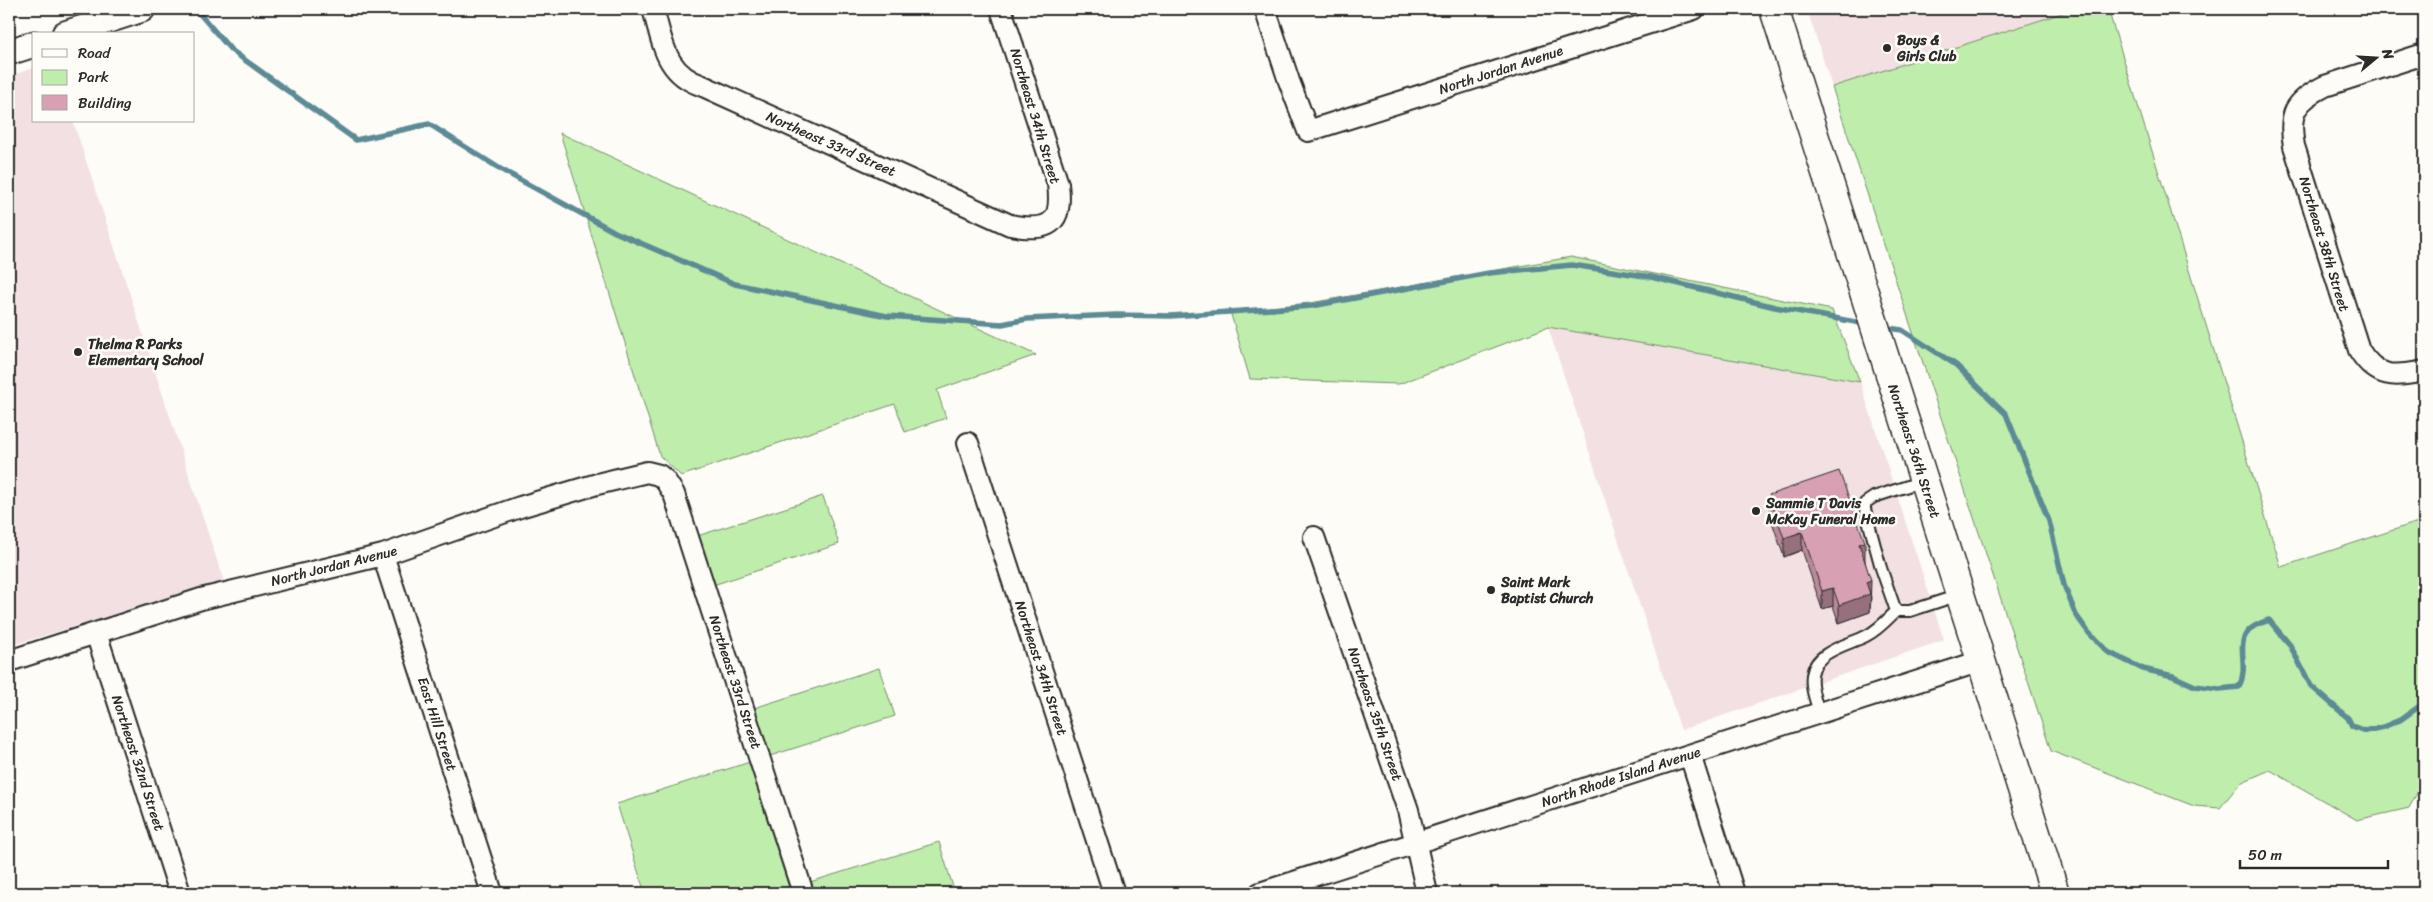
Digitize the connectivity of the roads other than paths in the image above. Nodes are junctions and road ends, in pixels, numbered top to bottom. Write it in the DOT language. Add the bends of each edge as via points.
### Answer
graph roads {
  1 [pos="142,9"];
  2 [pos="653,9"];
  3 [pos="1002,9"];
  4 [pos="1265,9"];
  5 [pos="1694,9"];
  6 [pos="1774,9"];
  7 [pos="71,32"];
  8 [pos="32,45"];
  9 [pos="9,52"];
  10 [pos="2424,54"];
  11 [pos="1050,223"];
  12 [pos="2424,371"];
  13 [pos="968,443"];
  14 [pos="659,475"];
  15 [pos="1924,481"];
  16 [pos="1314,537"];
  17 [pos="383,555"];
  18 [pos="1960,595"];
  19 [pos="1896,610"];
  20 [pos="96,634"];
  21 [pos="9,661"];
  22 [pos="1981,661"];
  23 [pos="1819,713"];
  24 [pos="1690,755"];
  25 [pos="1415,843"];
  26 [pos="180,893"];
  27 [pos="492,893"];
  28 [pos="803,893"];
  29 [pos="1114,893"];
  30 [pos="1260,893"];
  31 [pos="1427,893"];
  32 [pos="1734,893"];
  33 [pos="2056,893"];
  1 -- 7 [label="street"];
  2 -- 11 [label="street, Northeast 33rd Street" via="670,61 688,81 1010,225 1029,228"];
  3 -- 11 [label="street, Northeast 34th Street" via="1058,184 1060,204 1057,216"];
  4 -- 5 [label="street, North Jordan Avenue" via="1308,131"];
  6 -- 15 [label="main road, Northeast 36th Street"];
  8 -- 9 [label="street"];
  10 -- 12 [label="street, Northeast 38th Street" via="2325,86 2300,100 2290,127 2352,330 2368,364 2391,374"];
  13 -- 29 [label="street, Northeast 34th Street"];
  14 -- 17 [label="street, North Jordan Avenue" via="647,472 596,484"];
  14 -- 28 [label="street, Northeast 33rd Street" via="674,494"];
  15 -- 18 [label="main road, Northeast 36th Street"];
  15 -- 19 [label="lane" via="1865,503 1880,568"];
  16 -- 25 [label="street, Northeast 35th Street" via="1408,810"];
  17 -- 20 [label="street, North Jordan Avenue" via="201,599"];
  17 -- 27 [label="street, East Hill Street"];
  18 -- 19 [label="lane" via="1910,611"];
  18 -- 22 [label="main road, Northeast 36th Street"];
  19 -- 23 [label="lane" via="1868,635 1832,651 1817,662 1812,685"];
  20 -- 21 [label="street, North Jordan Avenue"];
  20 -- 26 [label="street, Northeast 32nd Street"];
  22 -- 23 [label="street, North Rhode Island Avenue"];
  22 -- 33 [label="main road, Northeast 36th Street"];
  23 -- 24 [label="street, North Rhode Island Avenue"];
  24 -- 25 [label="street, North Rhode Island Avenue"];
  24 -- 32 [label="street"];
  25 -- 30 [label="street, North Rhode Island Avenue"];
  25 -- 31 [label="street, Northeast 35th Street"];
}
